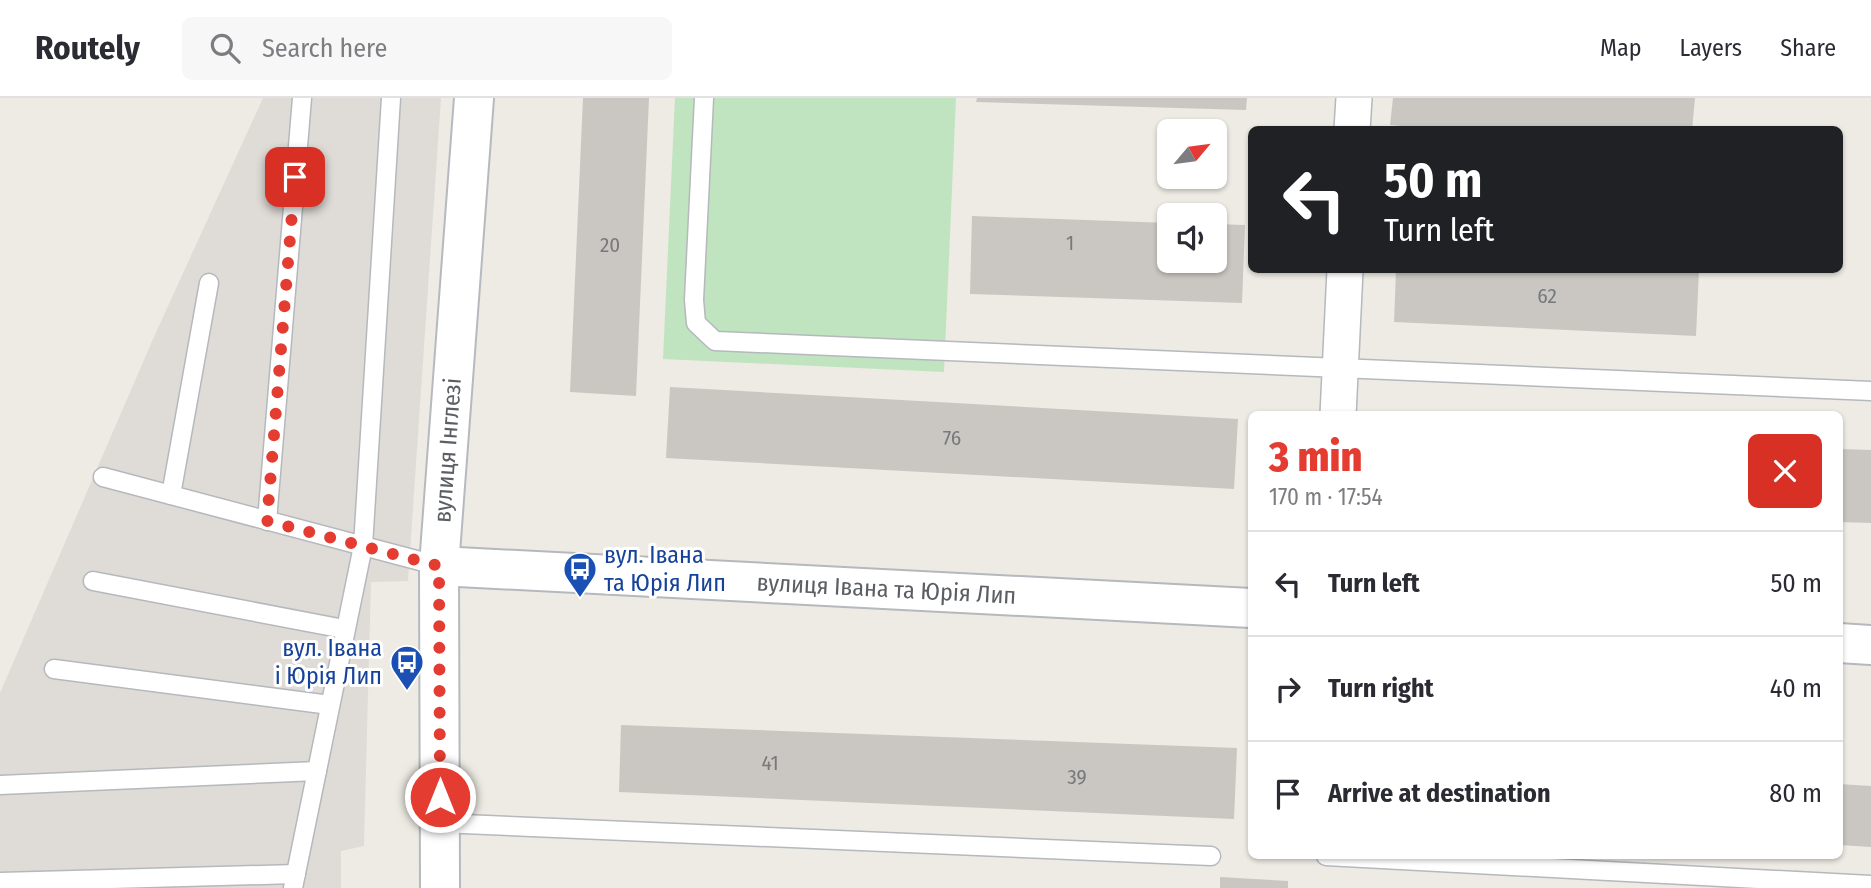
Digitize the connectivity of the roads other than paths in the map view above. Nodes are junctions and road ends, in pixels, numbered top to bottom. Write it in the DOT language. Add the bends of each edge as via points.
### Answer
graph roads {
  1 [pos="302,98"];
  2 [pos="391,98"];
  3 [pos="474,98"];
  4 [pos="704,98"];
  5 [pos="1354,98"];
  6 [pos="1352,126"];
  7 [pos="1345,273"];
  8 [pos="209,284"];
  9 [pos="1340,368"];
  10 [pos="1871,391"];
  11 [pos="1338,411"];
  12 [pos="103,477"];
  13 [pos="171,495"];
  14 [pos="267,521"];
  15 [pos="363,546"];
  16 [pos="439,566"];
  17 [pos="93,581"];
  18 [pos="1248,608"];
  19 [pos="344,629"];
  20 [pos="1843,643"];
  21 [pos="1871,645"];
  22 [pos="54,669"];
  23 [pos="330,705"];
  24 [pos="317,771"];
  25 [pos="0,785"];
  26 [pos="440,823"];
  27 [pos="1211,856"];
  28 [pos="1380,859"];
  29 [pos="294,881"];
  30 [pos="0,882"];
  31 [pos="1871,886"];
  32 [pos="440,888"];
  1 -- 14 [label="lane"];
  2 -- 15 [label="lane"];
  3 -- 16 [label="street, вулиця Інглезі"];
  4 -- 9 [label="lane" via="694,300 696,323 715,341"];
  5 -- 6 [label="street"];
  7 -- 9 [label="street"];
  8 -- 13 [label="lane"];
  9 -- 10 [label="lane"];
  9 -- 11 [label="street"];
  12 -- 13 [label="lane"];
  13 -- 14 [label="lane"];
  14 -- 15 [label="lane"];
  15 -- 16 [label="lane"];
  15 -- 19 [label="lane"];
  16 -- 18 [label="street, вулиця Івана та Юрія Лип"];
  16 -- 26 [label="street, вулиця Інглезі"];
  17 -- 19 [label="lane"];
  19 -- 23 [label="lane"];
  20 -- 21 [label="street"];
  22 -- 23 [label="lane"];
  23 -- 24 [label="lane"];
  24 -- 25 [label="lane"];
  24 -- 29 [label="lane"];
  26 -- 27 [label="lane"];
  26 -- 32 [label="street, вулиця Інглезі"];
  28 -- 31 [label="lane"];
  29 -- 30 [label="lane"];
}
